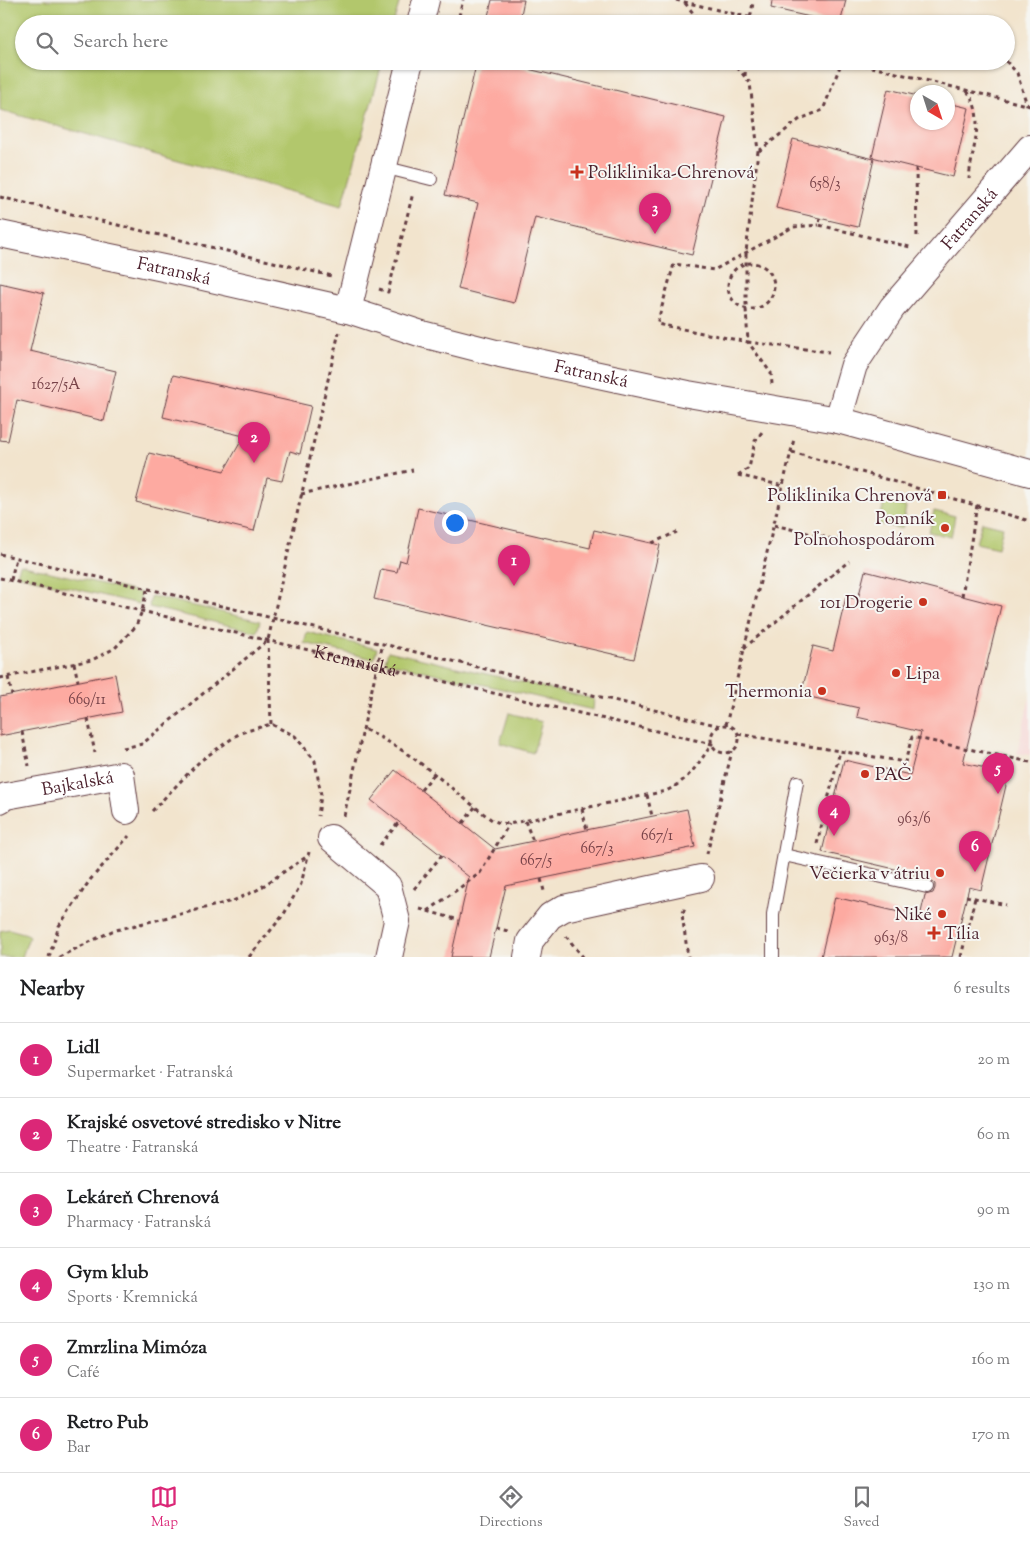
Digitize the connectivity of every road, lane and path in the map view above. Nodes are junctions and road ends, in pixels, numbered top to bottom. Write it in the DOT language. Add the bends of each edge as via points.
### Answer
graph roads {
  1 [pos="426,0"];
  2 [pos="464,0"];
  3 [pos="676,0"];
  4 [pos="684,1"];
  5 [pos="753,3"];
  6 [pos="422,15"];
  7 [pos="460,15"];
  8 [pos="695,15"];
  9 [pos="738,15"];
  10 [pos="751,15"];
  11 [pos="408,70"];
  12 [pos="739,70"];
  13 [pos="745,70"];
  14 [pos="839,70"];
  15 [pos="884,70"];
  16 [pos="1014,70"];
  17 [pos="745,77"];
  18 [pos="967,91"];
  19 [pos="1029,106"];
  20 [pos="1030,148"];
  21 [pos="758,151"];
  22 [pos="383,167"];
  23 [pos="916,168"];
  24 [pos="418,176"];
  25 [pos="431,179"];
  26 [pos="969,179"];
  27 [pos="0,198"];
  28 [pos="820,218"];
  29 [pos="819,225"];
  30 [pos="0,234"];
  31 [pos="917,240"];
  32 [pos="917,248"];
  33 [pos="746,252"];
  34 [pos="746,263"];
  35 [pos="355,282"];
  36 [pos="746,309"];
  37 [pos="344,317"];
  38 [pos="748,342"];
  39 [pos="829,352"];
  40 [pos="773,391"];
  41 [pos="838,420"];
  42 [pos="766,427"];
  43 [pos="796,433"];
  44 [pos="792,452"];
  45 [pos="413,470"];
  46 [pos="1030,472"];
  47 [pos="783,486"];
  48 [pos="301,494"];
  49 [pos="977,505"];
  50 [pos="1030,521"];
  51 [pos="774,525"];
  52 [pos="677,532"];
  53 [pos="652,543"];
  54 [pos="853,544"];
  55 [pos="0,554"];
  56 [pos="16,558"];
  57 [pos="849,561"];
  58 [pos="0,578"];
  59 [pos="10,580"];
  60 [pos="147,590"];
  61 [pos="962,596"];
  62 [pos="142,611"];
  63 [pos="272,618"];
  64 [pos="268,640"];
  65 [pos="383,644"];
  66 [pos="744,648"];
  67 [pos="74,663"];
  68 [pos="377,666"];
  69 [pos="8,677"];
  70 [pos="0,678"];
  71 [pos="78,681"];
  72 [pos="12,695"];
  73 [pos="88,719"];
  74 [pos="726,725"];
  75 [pos="720,726"];
  76 [pos="363,730"];
  77 [pos="22,732"];
  78 [pos="738,734"];
  79 [pos="712,744"];
  80 [pos="114,750"];
  81 [pos="840,751"];
  82 [pos="86,755"];
  83 [pos="1030,762"];
  84 [pos="38,765"];
  85 [pos="29,766"];
  86 [pos="21,768"];
  87 [pos="434,774"];
  88 [pos="796,782"];
  89 [pos="421,790"];
  90 [pos="647,795"];
  91 [pos="0,800"];
  92 [pos="475,807"];
  93 [pos="582,809"];
  94 [pos="126,810"];
  95 [pos="652,816"];
  96 [pos="525,820"];
  97 [pos="399,822"];
  98 [pos="463,823"];
  99 [pos="509,824"];
  100 [pos="587,830"];
  101 [pos="320,835"];
  102 [pos="533,841"];
  103 [pos="378,847"];
  104 [pos="816,849"];
  105 [pos="308,855"];
  106 [pos="442,855"];
  107 [pos="784,855"];
  108 [pos="701,878"];
  109 [pos="399,884"];
  110 [pos="927,887"];
  111 [pos="414,890"];
  112 [pos="416,896"];
  113 [pos="966,896"];
  114 [pos="975,898"];
  115 [pos="418,903"];
  116 [pos="1006,906"];
  117 [pos="420,909"];
  118 [pos="428,911"];
  119 [pos="419,916"];
  120 [pos="459,920"];
  121 [pos="59,957"];
  122 [pos="249,957"];
  123 [pos="389,957"];
  124 [pos="527,957"];
  125 [pos="773,957"];
  126 [pos="961,957"];
  1 -- 6 [label="street"];
  2 -- 7 [label="path"];
  3 -- 4 [label="path"];
  4 -- 8 [label="path"];
  4 -- 9 [label="path"];
  5 -- 10 [label="path"];
  11 -- 22 [label="street"];
  12 -- 17 [label="path"];
  13 -- 17 [label="path"];
  14 -- 21 [label="path" via="823,110 800,119"];
  15 -- 18 [label="path"];
  16 -- 19 [label="path"];
  17 -- 21 [label="path" via="750,83"];
  18 -- 19 [label="path"];
  18 -- 26 [label="path" via="976,106 977,116"];
  20 -- 41 [label="street, Fatranská" via="892,308 854,365"];
  21 -- 33 [label="path"];
  22 -- 24 [label="lane"];
  22 -- 35 [label="street"];
  23 -- 31 [label="path"];
  24 -- 25 [label="lane"];
  24 -- 35 [label="path" via="388,292"];
  27 -- 35 [label="path"];
  28 -- 29 [label="path"];
  29 -- 32 [label="path"];
  29 -- 33 [label="path" via="793,227"];
  30 -- 37 [label="street, Fatranská" via="168,269"];
  33 -- 34 [label="path"];
  33 -- 38 [label="path" via="714,270 674,264 657,324"];
  34 -- 36 [label="path"];
  34 -- 36 [label="path" via="732,273 728,287 733,300"];
  34 -- 36 [label="path" via="766,268 772,274 775,289 761,308"];
  35 -- 37 [label="street"];
  36 -- 38 [label="path"];
  37 -- 41 [label="street, Fatranská" via="688,394"];
  37 -- 48 [label="path"];
  38 -- 39 [label="path"];
  38 -- 40 [label="path" via="771,373"];
  41 -- 46 [label="street, Fatranská"];
  42 -- 47 [label="path" via="755,441 749,468 738,475"];
  43 -- 44 [label="path"];
  44 -- 47 [label="path"];
  44 -- 49 [label="path"];
  45 -- 48 [label="path"];
  47 -- 51 [label="path"];
  48 -- 63 [label="path"];
  49 -- 50 [label="path"];
  49 -- 61 [label="path"];
  51 -- 54 [label="path"];
  51 -- 66 [label="path"];
  52 -- 53 [label="path"];
  55 -- 56 [label="path"];
  56 -- 59 [label="path"];
  56 -- 60 [label="path"];
  57 -- 66 [label="path"];
  58 -- 59 [label="path, Kremnická"];
  59 -- 62 [label="path, Kremnická"];
  60 -- 62 [label="path"];
  60 -- 63 [label="path"];
  62 -- 64 [label="path, Kremnická"];
  62 -- 67 [label="path" via="136,626 115,648 92,660"];
  63 -- 64 [label="path"];
  63 -- 65 [label="path"];
  64 -- 68 [label="path, Kremnická"];
  64 -- 80 [label="path" via="142,744"];
  64 -- 101 [label="path" via="271,724 295,736 315,761 321,795"];
  65 -- 68 [label="path"];
  65 -- 75 [label="path"];
  66 -- 74 [label="path"];
  67 -- 69 [label="path"];
  67 -- 71 [label="path"];
  68 -- 76 [label="path"];
  68 -- 79 [label="path, Kremnická"];
  69 -- 70 [label="path"];
  69 -- 72 [label="path"];
  73 -- 82 [label="path" via="96,753"];
  74 -- 75 [label="path"];
  74 -- 78 [label="path"];
  75 -- 79 [label="path" via="711,735"];
  76 -- 87 [label="path" via="408,754"];
  76 -- 101 [label="path" via="344,819"];
  77 -- 85 [label="path"];
  78 -- 79 [label="path" via="736,748 728,752 718,752"];
  78 -- 81 [label="path"];
  79 -- 90 [label="path" via="693,772 679,785"];
  81 -- 83 [label="path" via="905,762 912,737"];
  81 -- 104 [label="path"];
  84 -- 85 [label="path"];
  85 -- 86 [label="path"];
  87 -- 89 [label="path"];
  87 -- 92 [label="path"];
  88 -- 107 [label="lane"];
  90 -- 93 [label="path"];
  90 -- 95 [label="path"];
  91 -- 94 [label="street, Bajkalská" via="6,796 121,775"];
  92 -- 98 [label="path"];
  92 -- 99 [label="path" via="492,820"];
  93 -- 96 [label="path"];
  93 -- 100 [label="path"];
  96 -- 99 [label="path"];
  96 -- 102 [label="path"];
  97 -- 103 [label="path"];
  99 -- 118 [label="path" via="480,873"];
  101 -- 105 [label="path"];
  101 -- 105 [label="path"];
  101 -- 109 [label="street"];
  105 -- 121 [label="path" via="258,890 234,901 112,931"];
  105 -- 122 [label="path" via="301,884 284,914"];
  106 -- 111 [label="path"];
  107 -- 110 [label="lane"];
  107 -- 125 [label="lane" via="772,914"];
  108 -- 124 [label="street" via="564,908 550,916 530,941"];
  109 -- 111 [label="path"];
  109 -- 123 [label="street" via="397,921"];
  111 -- 112 [label="path"];
  113 -- 114 [label="path"];
  114 -- 116 [label="path"];
  114 -- 126 [label="path"];
  115 -- 117 [label="path"];
  117 -- 118 [label="path"];
  117 -- 119 [label="path"];
  118 -- 120 [label="path"];
}
